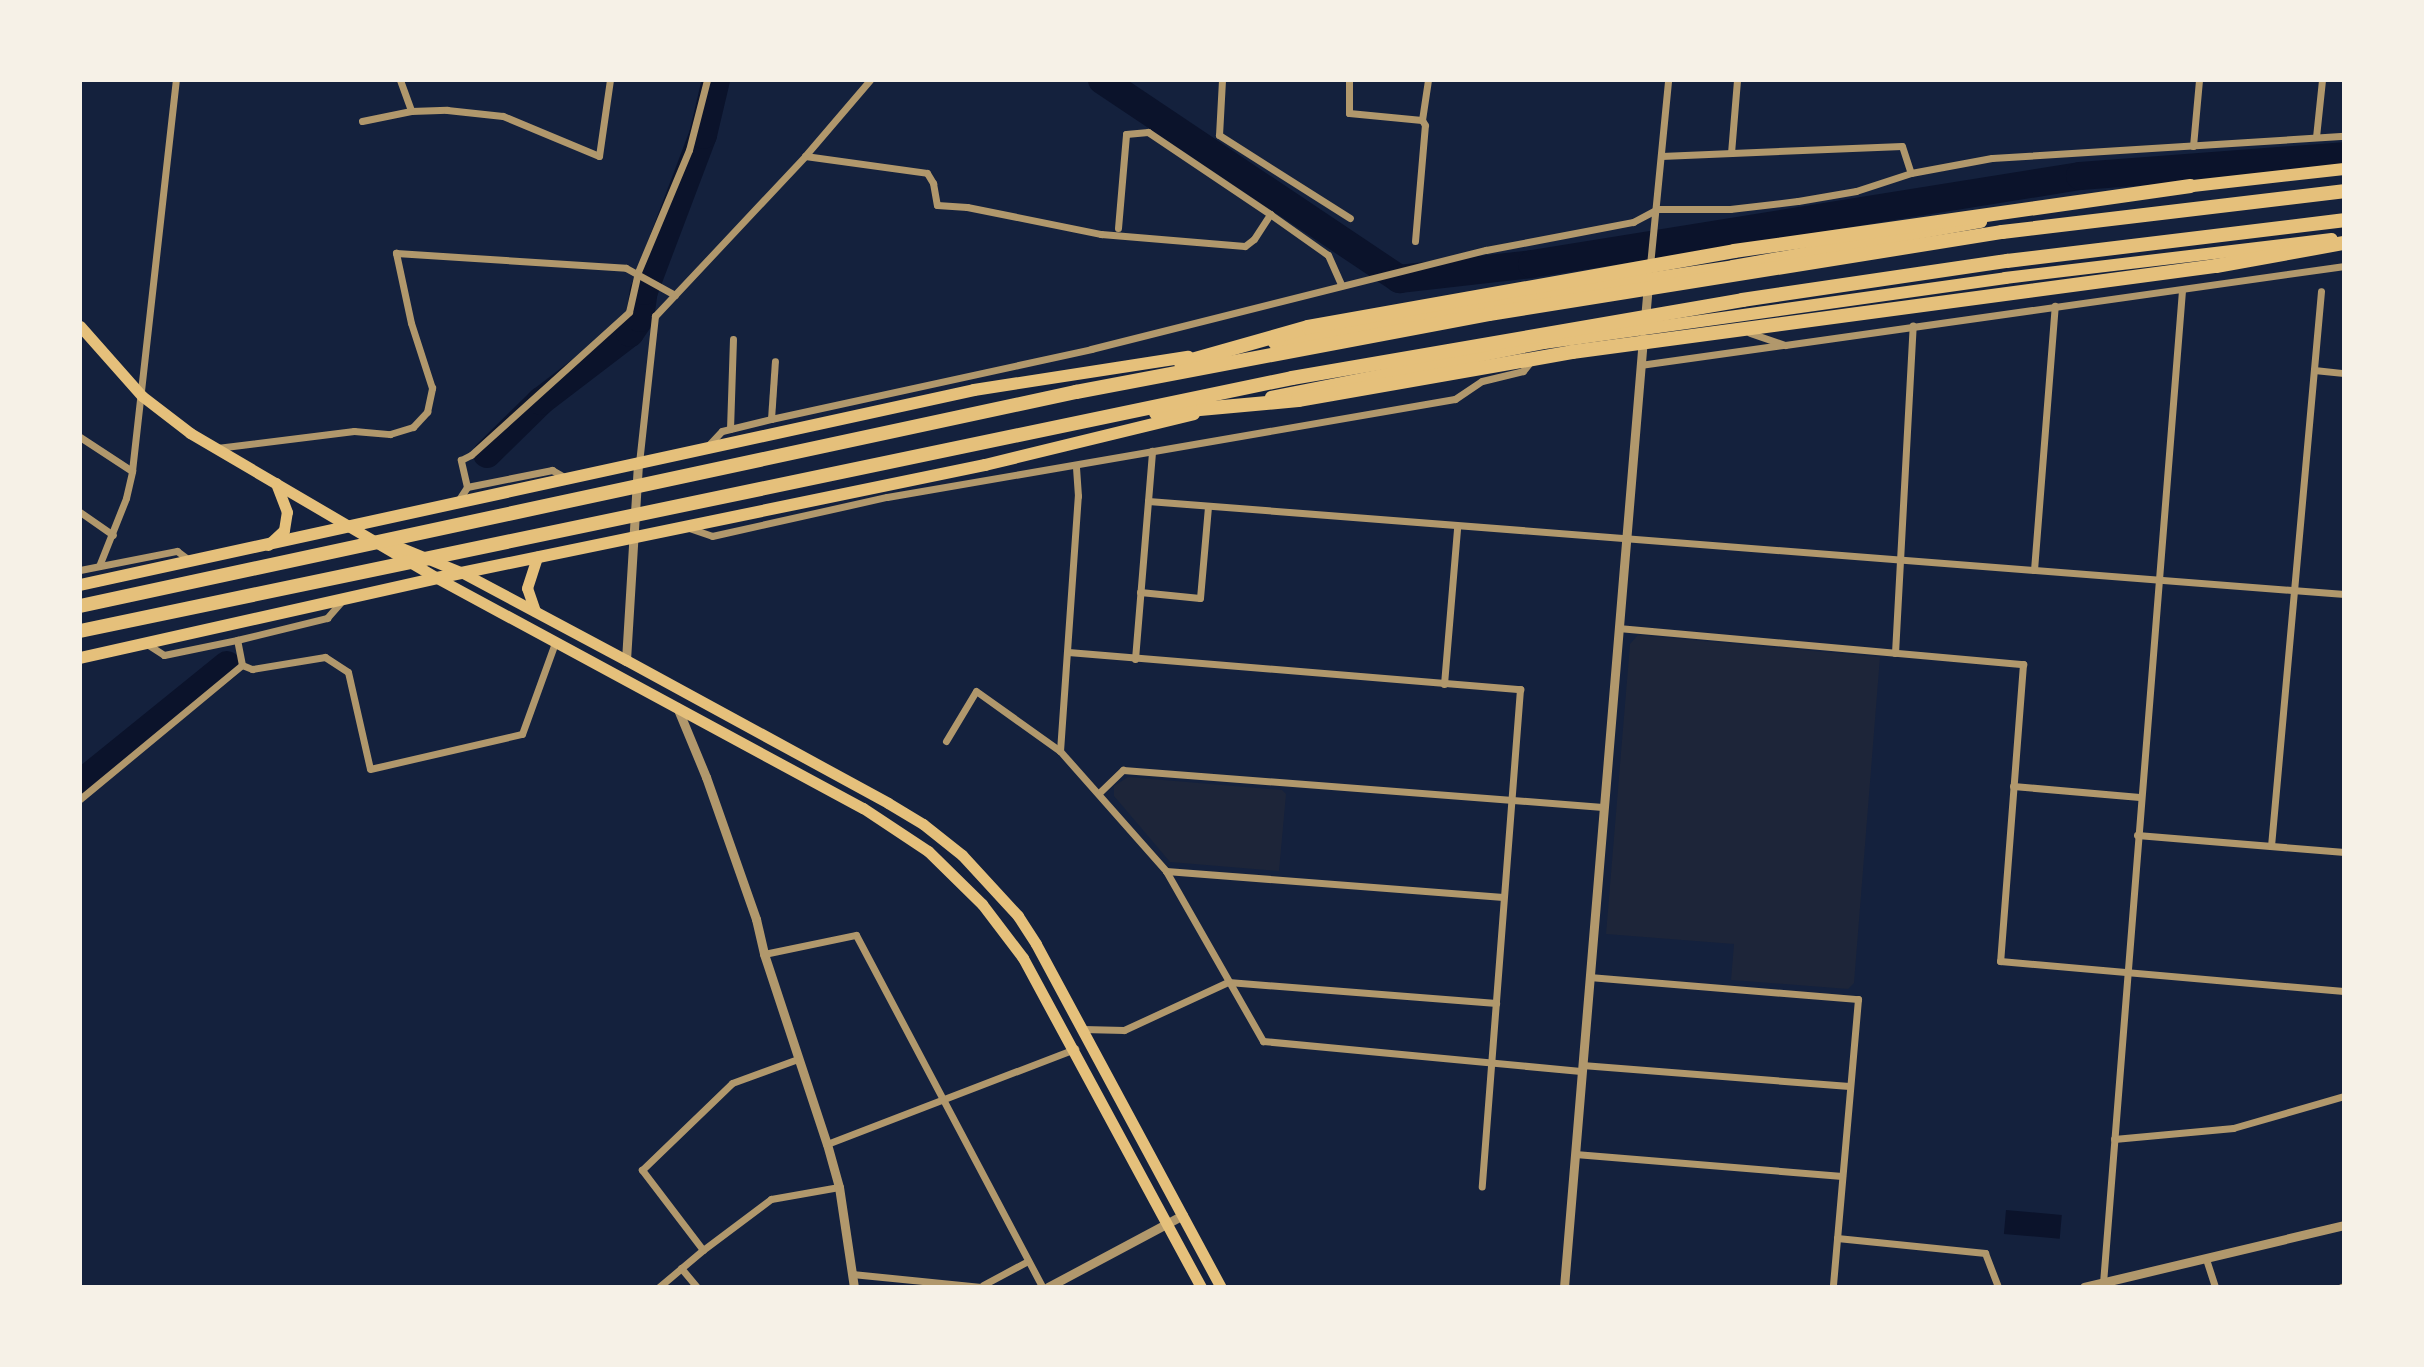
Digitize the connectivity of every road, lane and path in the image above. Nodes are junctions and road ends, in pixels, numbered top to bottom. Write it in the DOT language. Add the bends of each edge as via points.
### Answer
graph roads {
  1 [pos="176,80"];
  2 [pos="400,80"];
  3 [pos="610,80"];
  4 [pos="707,80"];
  5 [pos="870,80"];
  6 [pos="1222,80"];
  7 [pos="1349,80"];
  8 [pos="1428,80"];
  9 [pos="1668,80"];
  10 [pos="1737,80"];
  11 [pos="2199,80"];
  12 [pos="2322,80"];
  13 [pos="411,111"];
  14 [pos="1422,120"];
  15 [pos="362,121"];
  16 [pos="2344,136"];
  17 [pos="2316,137"];
  18 [pos="2193,146"];
  19 [pos="1731,153"];
  20 [pos="805,156"];
  21 [pos="1661,156"];
  22 [pos="2344,169"];
  23 [pos="1911,173"];
  24 [pos="2190,186"];
  25 [pos="2344,191"];
  26 [pos="1657,209"];
  27 [pos="1270,214"];
  28 [pos="1350,218"];
  29 [pos="2344,220"];
  30 [pos="1118,228"];
  31 [pos="2344,240"];
  32 [pos="1415,241"];
  33 [pos="2344,266"];
  34 [pos="645,276"];
  35 [pos="1648,279"];
  36 [pos="1341,284"];
  37 [pos="2182,291"];
  38 [pos="2321,291"];
  39 [pos="675,295"];
  40 [pos="2055,306"];
  41 [pos="1715,320"];
  42 [pos="1913,325"];
  43 [pos="80,326"];
  44 [pos="1644,330"];
  45 [pos="733,339"];
  46 [pos="1544,343"];
  47 [pos="1785,345"];
  48 [pos="775,361"];
  49 [pos="1640,365"];
  50 [pos="2314,370"];
  51 [pos="2344,373"];
  52 [pos="1076,392"];
  53 [pos="142,396"];
  54 [pos="771,419"];
  55 [pos="1080,420"];
  56 [pos="730,429"];
  57 [pos="80,437"];
  58 [pos="215,448"];
  59 [pos="1152,451"];
  60 [pos="701,452"];
  61 [pos="638,465"];
  62 [pos="1076,465"];
  63 [pos="132,471"];
  64 [pos="570,481"];
  65 [pos="276,483"];
  66 [pos="467,487"];
  67 [pos="1148,501"];
  68 [pos="454,506"];
  69 [pos="1208,506"];
  70 [pos="80,512"];
  71 [pos="683,526"];
  72 [pos="353,528"];
  73 [pos="1457,528"];
  74 [pos="113,535"];
  75 [pos="633,537"];
  76 [pos="1624,537"];
  77 [pos="267,545"];
  78 [pos="537,557"];
  79 [pos="1900,559"];
  80 [pos="191,561"];
  81 [pos="99,566"];
  82 [pos="80,570"];
  83 [pos="2034,570"];
  84 [pos="463,573"];
  85 [pos="437,578"];
  86 [pos="2157,579"];
  87 [pos="80,585"];
  88 [pos="2294,591"];
  89 [pos="1140,592"];
  90 [pos="2344,594"];
  91 [pos="343,600"];
  92 [pos="80,606"];
  93 [pos="535,611"];
  94 [pos="1618,628"];
  95 [pos="80,631"];
  96 [pos="237,640"];
  97 [pos="555,643"];
  98 [pos="147,644"];
  99 [pos="1068,652"];
  100 [pos="1895,653"];
  101 [pos="80,658"];
  102 [pos="1135,659"];
  103 [pos="626,660"];
  104 [pos="242,665"];
  105 [pos="1444,684"];
  106 [pos="677,707"];
  107 [pos="946,741"];
  108 [pos="1060,751"];
  109 [pos="2013,786"];
  110 [pos="1100,792"];
  111 [pos="2140,797"];
  112 [pos="80,799"];
  113 [pos="1512,800"];
  114 [pos="1603,807"];
  115 [pos="2137,835"];
  116 [pos="2271,846"];
  117 [pos="2344,852"];
  118 [pos="1166,871"];
  119 [pos="1503,897"];
  120 [pos="764,954"];
  121 [pos="2127,973"];
  122 [pos="1589,977"];
  123 [pos="1228,982"];
  124 [pos="2344,991"];
  125 [pos="1496,1003"];
  126 [pos="1083,1029"];
  127 [pos="1075,1049"];
  128 [pos="798,1059"];
  129 [pos="1492,1063"];
  130 [pos="1582,1068"];
  131 [pos="1849,1086"];
  132 [pos="2344,1096"];
  133 [pos="944,1101"];
  134 [pos="2114,1139"];
  135 [pos="827,1144"];
  136 [pos="1575,1154"];
  137 [pos="1842,1176"];
  138 [pos="839,1187"];
  139 [pos="1482,1187"];
  140 [pos="1183,1215"];
  141 [pos="1167,1223"];
  142 [pos="2344,1225"];
  143 [pos="1837,1238"];
  144 [pos="703,1250"];
  145 [pos="2206,1259"];
  146 [pos="1028,1261"];
  147 [pos="681,1268"];
  148 [pos="852,1274"];
  149 [pos="2103,1283"];
  150 [pos="983,1286"];
  151 [pos="659,1287"];
  152 [pos="697,1287"];
  153 [pos="854,1287"];
  154 [pos="1042,1287"];
  155 [pos="1048,1287"];
  156 [pos="1201,1287"];
  157 [pos="1221,1287"];
  158 [pos="1564,1287"];
  159 [pos="1833,1287"];
  160 [pos="1998,1287"];
  161 [pos="2084,1287"];
  162 [pos="2215,1287"];
  1 -- 53 [label="street"];
  2 -- 13 [label="street"];
  3 -- 13 [label="street" via="599,156 503,116"];
  4 -- 34 [label="street"];
  5 -- 20 [label="street"];
  6 -- 28 [label="street" via="1219,135"];
  7 -- 14 [label="street" via="1349,113"];
  8 -- 14 [label="street"];
  9 -- 21 [label="street"];
  10 -- 19 [label="street"];
  11 -- 18 [label="street"];
  12 -- 17 [label="street"];
  13 -- 15 [label="street"];
  14 -- 32 [label="street"];
  16 -- 17 [label="street"];
  17 -- 18 [label="street"];
  18 -- 23 [label="street" via="1992,158"];
  19 -- 21 [label="street"];
  19 -- 23 [label="street" via="1902,146"];
  20 -- 27 [label="street" via="927,173 937,205 1101,234 1245,246"];
  20 -- 39 [label="street"];
  21 -- 26 [label="street"];
  22 -- 24 [label="highway"];
  23 -- 26 [label="street" via="1856,191 1798,201 1730,209"];
  24 -- 35 [label="highway"];
  24 -- 52 [label="highway" via="1734,251 1308,327"];
  25 -- 52 [label="highway" via="2002,232 1768,269 1489,314"];
  26 -- 35 [label="street"];
  26 -- 36 [label="street" via="1633,222"];
  27 -- 30 [label="street" via="1148,132 1126,134"];
  27 -- 36 [label="street" via="1328,255"];
  29 -- 55 [label="highway" via="1742,300"];
  31 -- 41 [label="highway" via="2005,278"];
  31 -- 55 [label="highway" via="2035,291 1572,352 1298,400"];
  33 -- 37 [label="street"];
  34 -- 39 [label="street"];
  34 -- 58 [label="street" via="626,268 396,253 432,388 420,420 390,434 354,431"];
  34 -- 66 [label="street" via="622,321 461,460"];
  35 -- 44 [label="street"];
  35 -- 60 [label="highway" via="974,390"];
  36 -- 54 [label="street" via="1091,349"];
  37 -- 40 [label="street"];
  37 -- 86 [label="street"];
  38 -- 50 [label="street"];
  39 -- 61 [label="street" via="655,316"];
  40 -- 42 [label="street"];
  40 -- 83 [label="street"];
  41 -- 44 [label="highway"];
  41 -- 47 [label="street"];
  42 -- 47 [label="street"];
  42 -- 79 [label="street"];
  43 -- 53 [label="main road"];
  44 -- 46 [label="highway"];
  44 -- 49 [label="street"];
  45 -- 56 [label="street"];
  46 -- 59 [label="street" via="1523,371 1482,381 1455,399"];
  46 -- 71 [label="highway"];
  47 -- 49 [label="street"];
  48 -- 54 [label="street"];
  49 -- 76 [label="street"];
  50 -- 51 [label="street"];
  50 -- 88 [label="street"];
  52 -- 92 [label="highway"];
  53 -- 58 [label="main road"];
  53 -- 63 [label="street"];
  54 -- 56 [label="street"];
  55 -- 95 [label="highway"];
  56 -- 60 [label="street"];
  57 -- 63 [label="street"];
  58 -- 65 [label="main road"];
  59 -- 62 [label="street"];
  59 -- 67 [label="street"];
  60 -- 61 [label="highway"];
  61 -- 64 [label="highway"];
  61 -- 75 [label="street"];
  62 -- 71 [label="street" via="887,497 712,536"];
  62 -- 99 [label="street"];
  63 -- 74 [label="street"];
  64 -- 66 [label="street" via="552,470"];
  64 -- 68 [label="highway"];
  65 -- 72 [label="main road"];
  65 -- 77 [label="main road" via="287,512 284,530"];
  66 -- 68 [label="street"];
  67 -- 69 [label="street"];
  67 -- 89 [label="street"];
  68 -- 72 [label="highway"];
  69 -- 73 [label="street"];
  69 -- 89 [label="street" via="1200,598"];
  70 -- 74 [label="street"];
  71 -- 75 [label="highway"];
  72 -- 77 [label="highway"];
  72 -- 84 [label="main road"];
  72 -- 85 [label="main road"];
  73 -- 76 [label="street"];
  73 -- 105 [label="street"];
  74 -- 81 [label="street"];
  75 -- 78 [label="highway"];
  75 -- 103 [label="street"];
  76 -- 79 [label="street"];
  76 -- 94 [label="street"];
  77 -- 80 [label="highway"];
  78 -- 84 [label="highway"];
  78 -- 93 [label="main road" via="527,588"];
  79 -- 83 [label="street"];
  79 -- 100 [label="street"];
  80 -- 81 [label="street" via="177,551"];
  80 -- 87 [label="highway"];
  81 -- 82 [label="street"];
  83 -- 86 [label="street"];
  84 -- 85 [label="highway"];
  84 -- 93 [label="main road"];
  85 -- 91 [label="highway"];
  85 -- 97 [label="main road"];
  86 -- 88 [label="street"];
  86 -- 111 [label="street"];
  88 -- 90 [label="street"];
  88 -- 116 [label="street"];
  89 -- 102 [label="street"];
  91 -- 96 [label="street" via="327,618"];
  91 -- 98 [label="highway"];
  93 -- 103 [label="main road"];
  94 -- 100 [label="street"];
  94 -- 114 [label="street"];
  96 -- 98 [label="street" via="164,655"];
  96 -- 104 [label="street"];
  97 -- 104 [label="street" via="522,734 370,769 348,672 325,657 252,669"];
  97 -- 106 [label="main road"];
  98 -- 101 [label="highway"];
  99 -- 102 [label="street"];
  99 -- 108 [label="street"];
  100 -- 109 [label="street" via="2023,664"];
  102 -- 105 [label="street"];
  103 -- 126 [label="main road" via="888,803 962,855 1018,916"];
  104 -- 112 [label="street"];
  105 -- 113 [label="street" via="1520,689"];
  106 -- 120 [label="street" via="756,919"];
  106 -- 127 [label="main road" via="863,808 955,874 1004,930"];
  107 -- 108 [label="street" via="976,691"];
  108 -- 110 [label="street"];
  109 -- 111 [label="street"];
  109 -- 121 [label="street" via="2000,961"];
  110 -- 113 [label="street" via="1123,770"];
  110 -- 118 [label="street"];
  111 -- 115 [label="street"];
  113 -- 114 [label="street"];
  113 -- 119 [label="street"];
  114 -- 122 [label="street"];
  115 -- 116 [label="street"];
  115 -- 121 [label="street"];
  116 -- 117 [label="street"];
  118 -- 119 [label="street"];
  118 -- 123 [label="street"];
  119 -- 125 [label="street"];
  120 -- 128 [label="street"];
  120 -- 133 [label="street" via="856,935"];
  121 -- 124 [label="street"];
  121 -- 134 [label="street"];
  122 -- 130 [label="street"];
  122 -- 131 [label="street" via="1858,999"];
  123 -- 125 [label="street"];
  123 -- 126 [label="street" via="1124,1030"];
  123 -- 129 [label="street" via="1263,1041"];
  125 -- 129 [label="street"];
  126 -- 140 [label="main road"];
  127 -- 133 [label="street"];
  127 -- 141 [label="main road"];
  128 -- 135 [label="street"];
  128 -- 144 [label="street" via="732,1083 642,1170"];
  129 -- 130 [label="street"];
  129 -- 139 [label="street"];
  130 -- 131 [label="street"];
  130 -- 136 [label="street"];
  131 -- 137 [label="street"];
  132 -- 134 [label="street" via="2233,1128"];
  133 -- 135 [label="street"];
  133 -- 146 [label="street"];
  134 -- 149 [label="street"];
  135 -- 138 [label="street"];
  136 -- 137 [label="street"];
  136 -- 158 [label="street"];
  137 -- 143 [label="street"];
  138 -- 144 [label="street" via="771,1199"];
  138 -- 148 [label="street"];
  140 -- 141 [label="street"];
  140 -- 157 [label="main road"];
  141 -- 155 [label="street"];
  141 -- 156 [label="main road"];
  142 -- 145 [label="street"];
  143 -- 159 [label="street"];
  143 -- 160 [label="street" via="1985,1253"];
  144 -- 147 [label="street"];
  145 -- 149 [label="street"];
  145 -- 162 [label="street"];
  146 -- 150 [label="street"];
  146 -- 154 [label="street"];
  147 -- 151 [label="street"];
  147 -- 152 [label="street"];
  148 -- 150 [label="street"];
  148 -- 153 [label="street"];
  149 -- 161 [label="street"];
}
